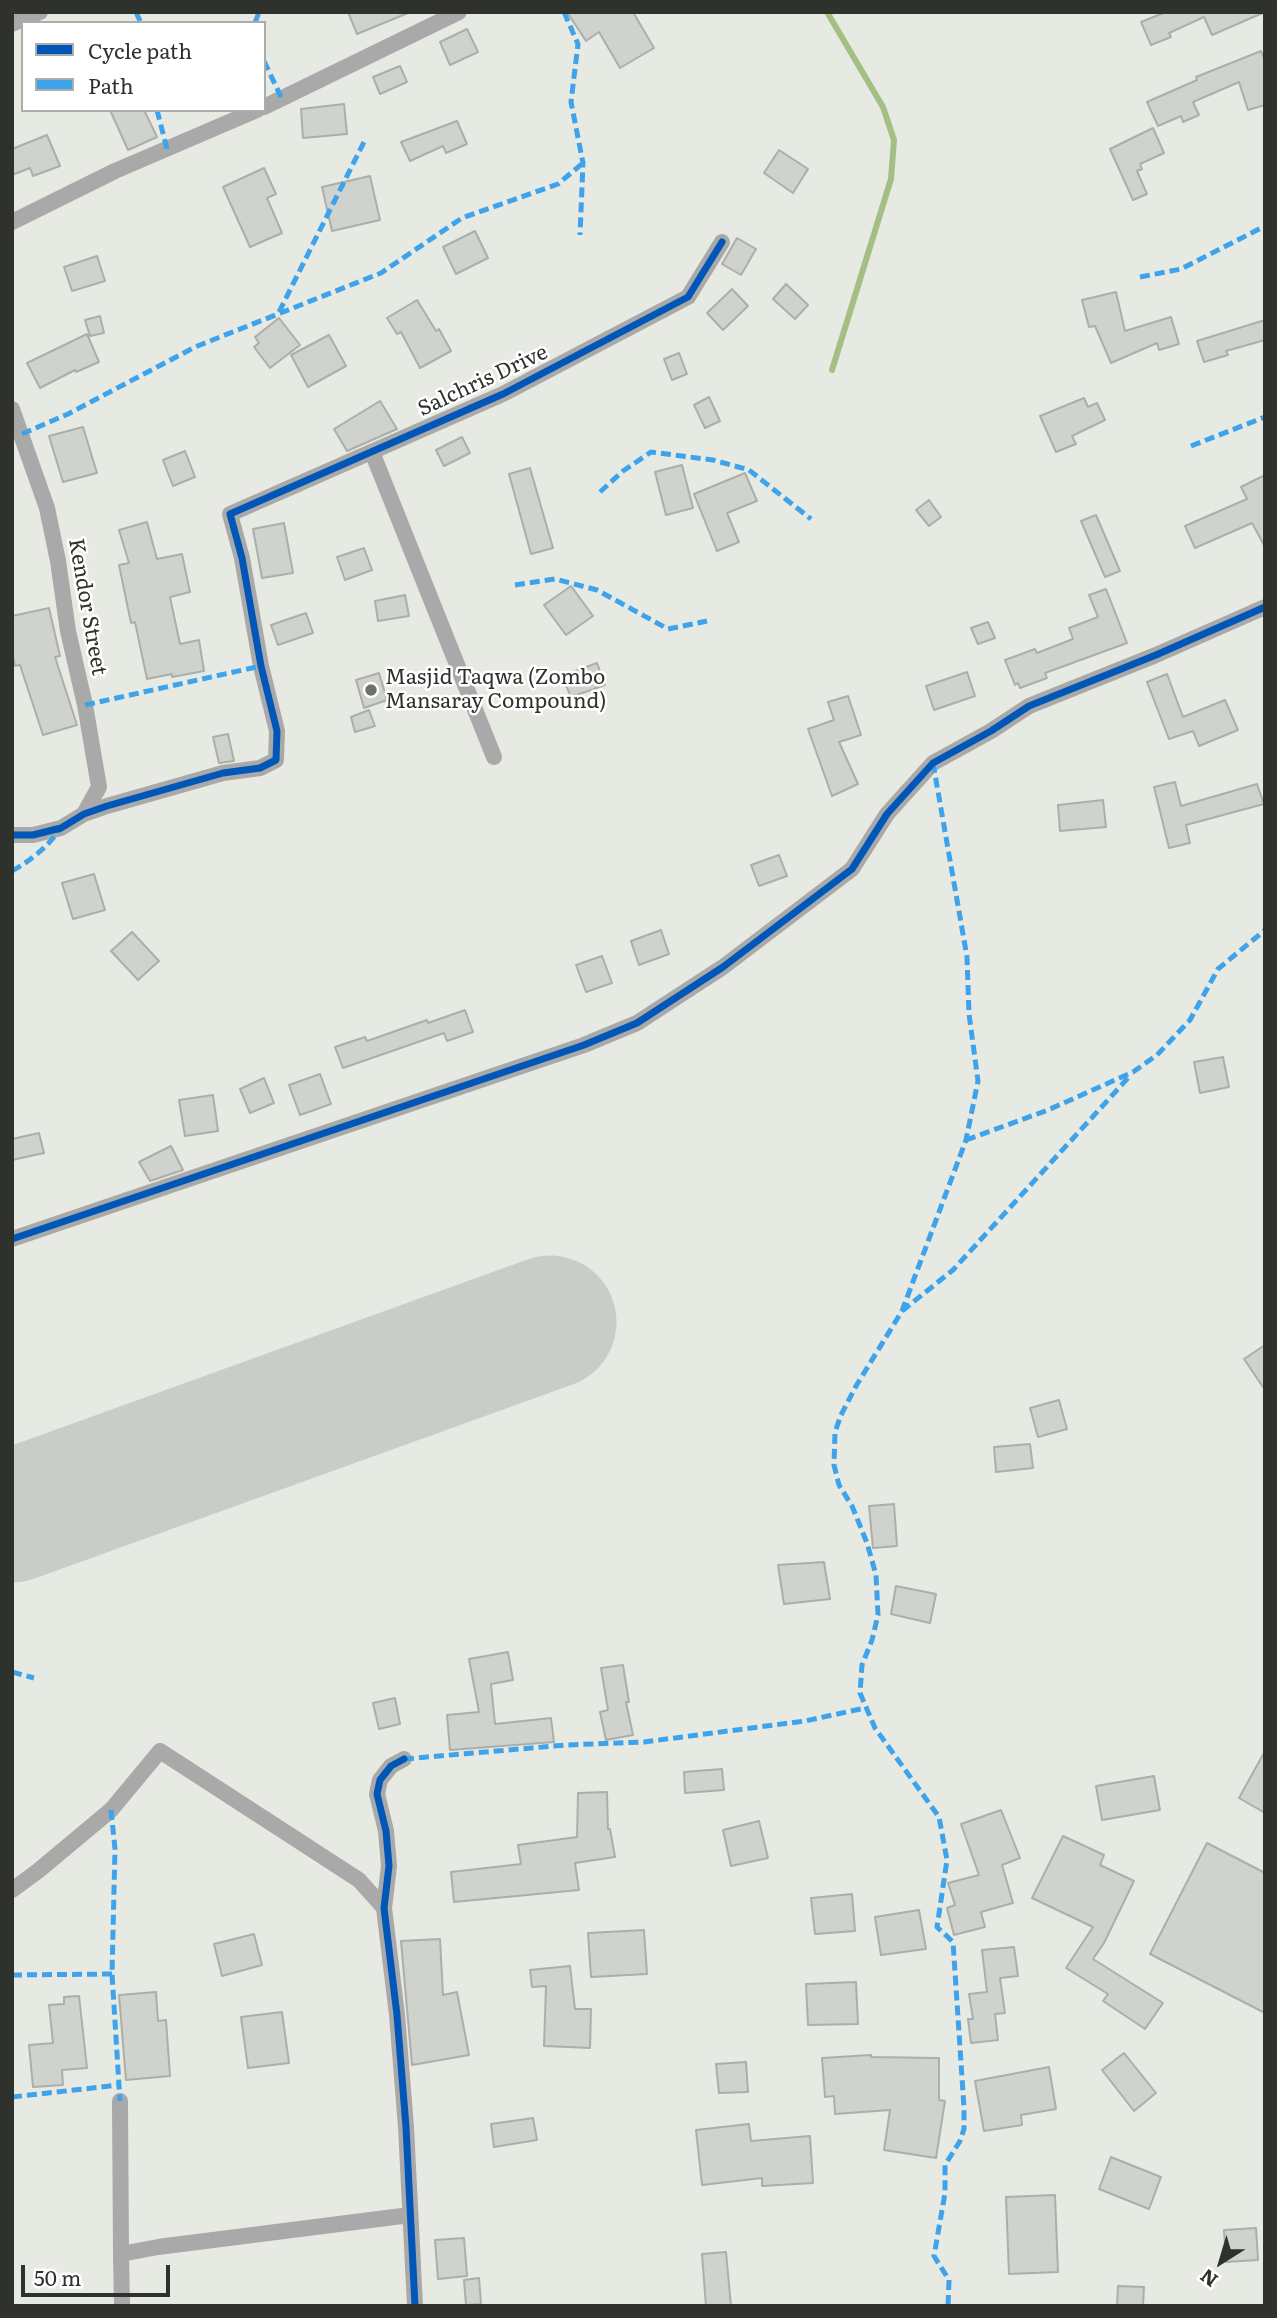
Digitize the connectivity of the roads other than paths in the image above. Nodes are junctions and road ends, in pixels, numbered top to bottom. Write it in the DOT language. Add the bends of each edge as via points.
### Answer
graph roads {
  1 [pos="40,12"];
  2 [pos="459,12"];
  3 [pos="12,24"];
  4 [pos="266,106"];
  5 [pos="252,112"];
  6 [pos="12,222"];
  7 [pos="722,242"];
  8 [pos="12,410"];
  9 [pos="372,452"];
  10 [pos="1265,607"];
  11 [pos="494,757"];
  12 [pos="84,814"];
  13 [pos="12,835"];
  14 [pos="12,1239"];
  15 [pos="404,1759"];
  16 [pos="12,1890"];
  17 [pos="384,1908"];
  18 [pos="120,2101"];
  19 [pos="410,2215"];
  20 [pos="121,2255"];
  21 [pos="122,2306"];
  22 [pos="415,2306"];
  1 -- 3 [label="street"];
  2 -- 4 [label="street"];
  5 -- 6 [label="street" via="115,171"];
  7 -- 9 [label="street, Salchris Drive" via="688,297 503,394"];
  8 -- 12 [label="street, Kendor Street" via="47,508 87,719 99,787"];
  9 -- 11 [label="street"];
  9 -- 12 [label="street, Salchris Drive" via="230,514 277,731 276,760"];
  10 -- 14 [label="street" via="1029,706 933,763 887,814 852,869 723,967 637,1023"];
  12 -- 13 [label="street" via="61,828"];
  15 -- 17 [label="street" via="380,1780 377,1794 386,1831"];
  16 -- 17 [label="street" via="111,1810 160,1751 359,1880"];
  17 -- 19 [label="street" via="404,2102"];
  18 -- 20 [label="street"];
  19 -- 20 [label="street"];
  19 -- 22 [label="street"];
  20 -- 21 [label="street"];
}
